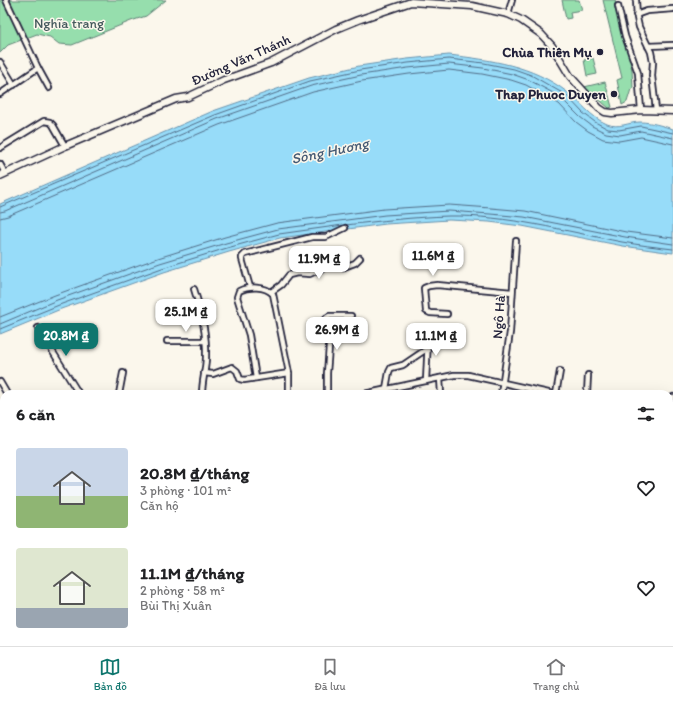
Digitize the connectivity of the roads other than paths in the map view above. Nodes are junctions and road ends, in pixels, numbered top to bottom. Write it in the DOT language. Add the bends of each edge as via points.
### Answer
graph roads {
  1 [pos="6,0"];
  2 [pos="512,0"];
  3 [pos="636,0"];
  4 [pos="411,1"];
  5 [pos="618,6"];
  6 [pos="673,9"];
  7 [pos="508,14"];
  8 [pos="636,15"];
  9 [pos="673,45"];
  10 [pos="648,46"];
  11 [pos="0,62"];
  12 [pos="38,68"];
  13 [pos="14,85"];
  14 [pos="49,88"];
  15 [pos="0,94"];
  16 [pos="641,110"];
  17 [pos="656,110"];
  18 [pos="673,111"];
  19 [pos="65,146"];
  20 [pos="0,148"];
  21 [pos="0,164"];
  22 [pos="3,174"];
  23 [pos="345,228"];
  24 [pos="516,241"];
  25 [pos="360,258"];
  26 [pos="250,287"];
  27 [pos="194,290"];
  28 [pos="271,292"];
  29 [pos="512,292"];
  30 [pos="447,314"];
  31 [pos="351,316"];
  32 [pos="38,328"];
  33 [pos="167,341"];
  34 [pos="205,341"];
  35 [pos="452,341"];
  36 [pos="428,348"];
  37 [pos="560,371"];
  38 [pos="123,373"];
  39 [pos="204,373"];
  40 [pos="289,373"];
  41 [pos="588,375"];
  42 [pos="256,378"];
  43 [pos="440,378"];
  44 [pos="426,381"];
  45 [pos="503,382"];
  46 [pos="77,390"];
  47 [pos="120,390"];
  48 [pos="202,390"];
  49 [pos="289,390"];
  50 [pos="327,390"];
  51 [pos="385,390"];
  52 [pos="392,390"];
  53 [pos="441,390"];
  54 [pos="502,390"];
  55 [pos="535,390"];
  56 [pos="557,390"];
  57 [pos="587,390"];
  1 -- 12 [label="street"];
  2 -- 7 [label="street"];
  3 -- 8 [label="street"];
  4 -- 7 [label="main road, Đường Văn Thánh" via="472,6"];
  4 -- 19 [label="main road, Đường Văn Thánh" via="336,29 271,63 188,97 176,99"];
  5 -- 16 [label="street" via="638,73"];
  6 -- 8 [label="street" via="647,11"];
  7 -- 16 [label="main road, Đường Văn Thánh" via="541,34 552,46 568,73 599,108 612,113"];
  8 -- 10 [label="street"];
  9 -- 10 [label="street"];
  10 -- 17 [label="street" via="651,52"];
  11 -- 13 [label="street"];
  12 -- 13 [label="street"];
  12 -- 14 [label="street"];
  13 -- 15 [label="street"];
  16 -- 17 [label="main road, Đường Văn Thánh"];
  17 -- 18 [label="main road, Đường Văn Thánh"];
  19 -- 20 [label="street" via="50,122 44,120"];
  19 -- 22 [label="main road, Đường Văn Thánh"];
  21 -- 22 [label="street"];
  23 -- 26 [label="street" via="326,237 312,237 245,254 242,259"];
  24 -- 29 [label="street, Ngô Hà"];
  25 -- 28 [label="street" via="344,267 325,267 310,274 290,275"];
  26 -- 28 [label="street"];
  26 -- 42 [label="street" via="239,291 237,297 248,335"];
  27 -- 34 [label="street" via="200,306"];
  28 -- 40 [label="street"];
  29 -- 30 [label="street" via="437,285 424,288 426,311"];
  29 -- 45 [label="street, Ngô Hà"];
  31 -- 50 [label="street" via="326,318 329,347"];
  32 -- 46 [label="street"];
  33 -- 34 [label="street"];
  34 -- 39 [label="street"];
  35 -- 36 [label="street" via="429,339"];
  36 -- 44 [label="street"];
  36 -- 51 [label="street" via="403,365 391,368"];
  37 -- 56 [label="street"];
  38 -- 47 [label="street"];
  39 -- 42 [label="street" via="213,374 232,367 242,380"];
  39 -- 48 [label="street"];
  40 -- 42 [label="street"];
  40 -- 49 [label="street"];
  41 -- 57 [label="street"];
  43 -- 44 [label="street"];
  43 -- 45 [label="street" via="468,375"];
  43 -- 53 [label="street"];
  44 -- 52 [label="street"];
  45 -- 54 [label="street, Ngô Hà"];
  45 -- 55 [label="street"];
}
